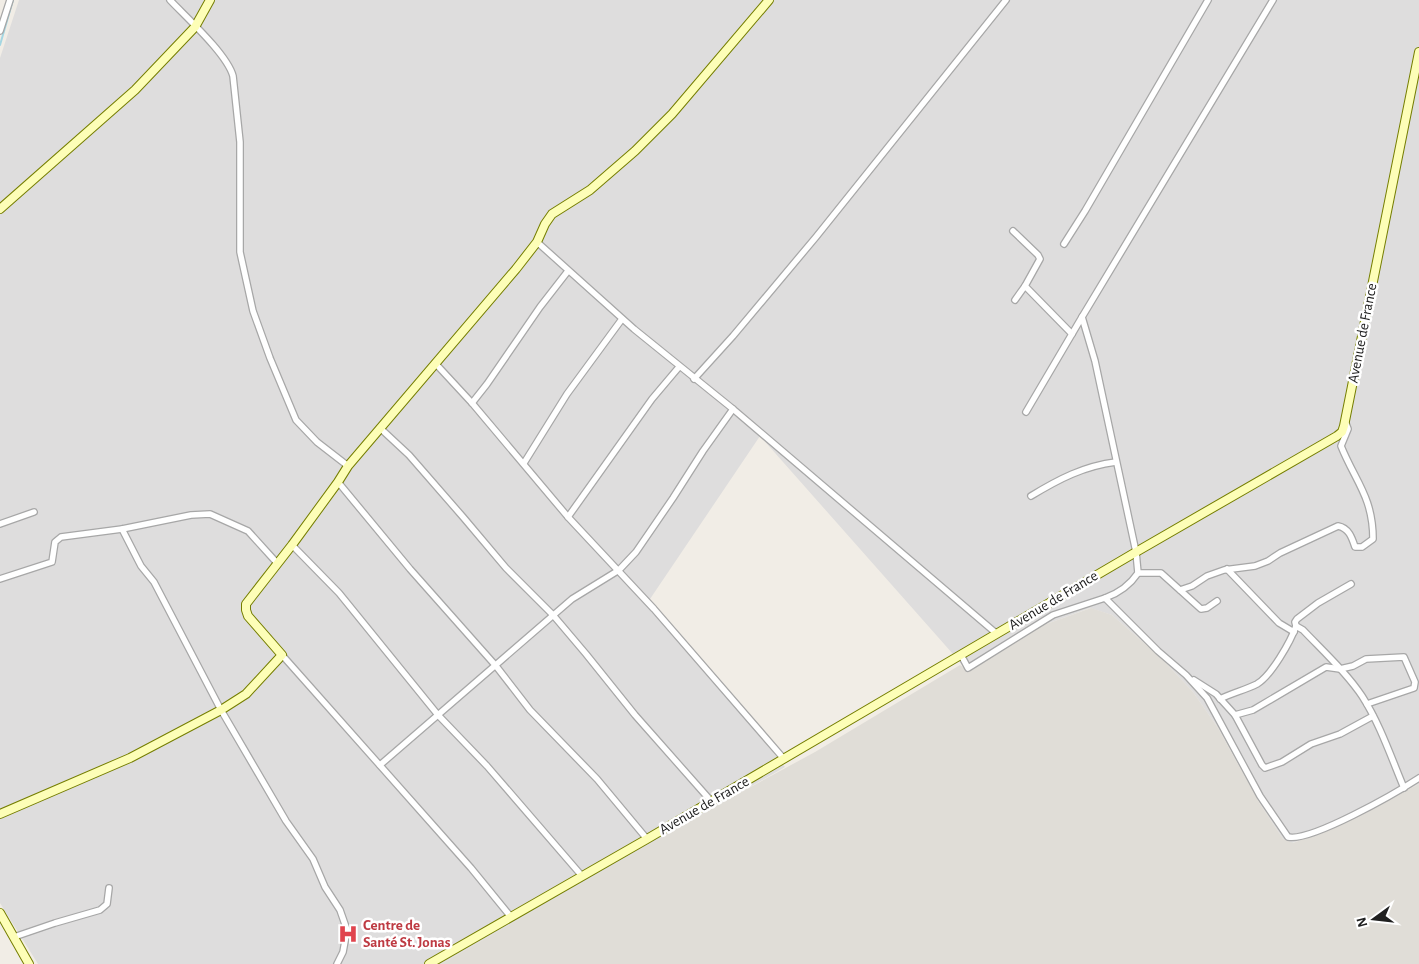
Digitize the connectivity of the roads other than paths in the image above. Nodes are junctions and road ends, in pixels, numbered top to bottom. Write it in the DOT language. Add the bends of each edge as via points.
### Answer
graph roads {
  1 [pos="10,0"];
  2 [pos="170,0"];
  3 [pos="210,0"];
  4 [pos="770,0"];
  5 [pos="1006,0"];
  6 [pos="1208,0"];
  7 [pos="1273,0"];
  8 [pos="195,27"];
  9 [pos="0,31"];
  10 [pos="1419,52"];
  11 [pos="0,210"];
  12 [pos="1013,231"];
  13 [pos="537,242"];
  14 [pos="1064,244"];
  15 [pos="568,271"];
  16 [pos="1025,286"];
  17 [pos="1015,300"];
  18 [pos="1082,317"];
  19 [pos="622,319"];
  20 [pos="1072,334"];
  21 [pos="435,363"];
  22 [pos="679,367"];
  23 [pos="694,379"];
  24 [pos="472,403"];
  25 [pos="733,409"];
  26 [pos="1026,412"];
  27 [pos="1345,420"];
  28 [pos="380,428"];
  29 [pos="1116,462"];
  30 [pos="524,463"];
  31 [pos="348,466"];
  32 [pos="338,482"];
  33 [pos="1031,496"];
  34 [pos="34,512"];
  35 [pos="568,517"];
  36 [pos="0,524"];
  37 [pos="122,529"];
  38 [pos="292,545"];
  39 [pos="1136,552"];
  40 [pos="277,563"];
  41 [pos="619,570"];
  42 [pos="1227,570"];
  43 [pos="1138,573"];
  44 [pos="0,578"];
  45 [pos="1351,584"];
  46 [pos="1180,590"];
  47 [pos="1105,598"];
  48 [pos="1217,600"];
  49 [pos="553,615"];
  50 [pos="1296,626"];
  51 [pos="1294,632"];
  52 [pos="997,634"];
  53 [pos="962,654"];
  54 [pos="282,655"];
  55 [pos="496,666"];
  56 [pos="1340,669"];
  57 [pos="1186,675"];
  58 [pos="1220,699"];
  59 [pos="1367,704"];
  60 [pos="222,710"];
  61 [pos="438,715"];
  62 [pos="1235,715"];
  63 [pos="1373,716"];
  64 [pos="784,759"];
  65 [pos="380,765"];
  66 [pos="1419,778"];
  67 [pos="1404,788"];
  68 [pos="711,801"];
  69 [pos="0,814"];
  70 [pos="647,839"];
  71 [pos="582,876"];
  72 [pos="109,888"];
  73 [pos="0,913"];
  74 [pos="511,918"];
  75 [pos="14,937"];
  76 [pos="29,964"];
  77 [pos="337,964"];
  78 [pos="430,964"];
  1 -- 9 [label="street"];
  2 -- 8 [label="street"];
  3 -- 8 [label="main road"];
  4 -- 13 [label="main road" via="672,114 635,151 590,190 552,214"];
  5 -- 23 [label="street" via="809,244"];
  6 -- 14 [label="street"];
  7 -- 18 [label="street"];
  8 -- 11 [label="main road" via="128,96"];
  8 -- 31 [label="street" via="230,66 233,76 240,142 240,252 254,314 296,420 317,442"];
  10 -- 27 [label="main road, Avenue de France"];
  12 -- 16 [label="street" via="1039,257"];
  13 -- 15 [label="street"];
  13 -- 21 [label="main road"];
  15 -- 19 [label="street"];
  15 -- 24 [label="street"];
  16 -- 17 [label="street"];
  16 -- 20 [label="street"];
  18 -- 20 [label="street"];
  18 -- 29 [label="street" via="1095,361"];
  19 -- 22 [label="street"];
  19 -- 30 [label="street" via="567,394"];
  20 -- 26 [label="street"];
  21 -- 24 [label="street"];
  21 -- 28 [label="main road"];
  22 -- 23 [label="street"];
  22 -- 35 [label="street" via="652,399"];
  23 -- 25 [label="street"];
  24 -- 30 [label="street"];
  25 -- 41 [label="street" via="636,552"];
  25 -- 52 [label="street"];
  27 -- 39 [label="main road, Avenue de France" via="1342,432 1323,445"];
  27 -- 42 [label="street" via="1348,430 1341,446 1367,497 1373,538 1356,547 1344,527 1338,526 1268,561"];
  28 -- 31 [label="main road"];
  28 -- 49 [label="street" via="409,455 502,565"];
  29 -- 33 [label="street" via="1088,466"];
  29 -- 39 [label="street"];
  30 -- 35 [label="street"];
  31 -- 32 [label="main road"];
  32 -- 38 [label="main road"];
  32 -- 55 [label="street"];
  34 -- 36 [label="street"];
  35 -- 41 [label="street"];
  37 -- 40 [label="street" via="210,514 248,531"];
  37 -- 44 [label="street" via="61,537 55,542 52,562"];
  37 -- 60 [label="street" via="141,566 153,579"];
  38 -- 40 [label="main road"];
  38 -- 61 [label="street" via="339,593"];
  39 -- 43 [label="street"];
  39 -- 52 [label="main road, Avenue de France"];
  40 -- 54 [label="main road" via="246,604 246,610"];
  41 -- 49 [label="street" via="574,597"];
  41 -- 64 [label="street"];
  42 -- 46 [label="street"];
  42 -- 51 [label="street" via="1279,622"];
  43 -- 46 [label="street" via="1161,573"];
  43 -- 47 [label="street" via="1131,582"];
  45 -- 50 [label="street" via="1297,618"];
  46 -- 48 [label="street" via="1201,609"];
  47 -- 53 [label="street" via="1053,615 968,668"];
  47 -- 57 [label="street"];
  49 -- 55 [label="street"];
  49 -- 68 [label="street"];
  50 -- 51 [label="street"];
  50 -- 56 [label="street"];
  51 -- 58 [label="street" via="1281,656 1259,683"];
  52 -- 53 [label="main road, Avenue de France"];
  53 -- 64 [label="main road, Avenue de France"];
  54 -- 60 [label="main road" via="246,694"];
  54 -- 65 [label="street"];
  55 -- 61 [label="street"];
  55 -- 70 [label="street" via="530,710 597,779"];
  56 -- 59 [label="street"];
  56 -- 59 [label="street" via="1366,659 1406,659 1415,682 1414,688"];
  56 -- 62 [label="street" via="1326,668 1253,710"];
  57 -- 58 [label="street"];
  57 -- 67 [label="street" via="1207,698 1260,796 1288,837 1305,836"];
  58 -- 62 [label="street"];
  59 -- 63 [label="street"];
  60 -- 69 [label="main road" via="130,758"];
  60 -- 77 [label="street" via="340,910 347,930"];
  61 -- 65 [label="street"];
  61 -- 71 [label="street" via="487,766"];
  62 -- 63 [label="street" via="1265,768"];
  63 -- 67 [label="street"];
  64 -- 68 [label="main road, Avenue de France"];
  65 -- 74 [label="street"];
  66 -- 67 [label="street"];
  68 -- 70 [label="main road, Avenue de France"];
  70 -- 71 [label="main road, Avenue de France"];
  71 -- 74 [label="main road, Avenue de France"];
  72 -- 75 [label="street" via="107,904 100,910"];
  73 -- 75 [label="main road"];
  74 -- 78 [label="main road, Avenue de France"];
  75 -- 76 [label="main road"];
}
